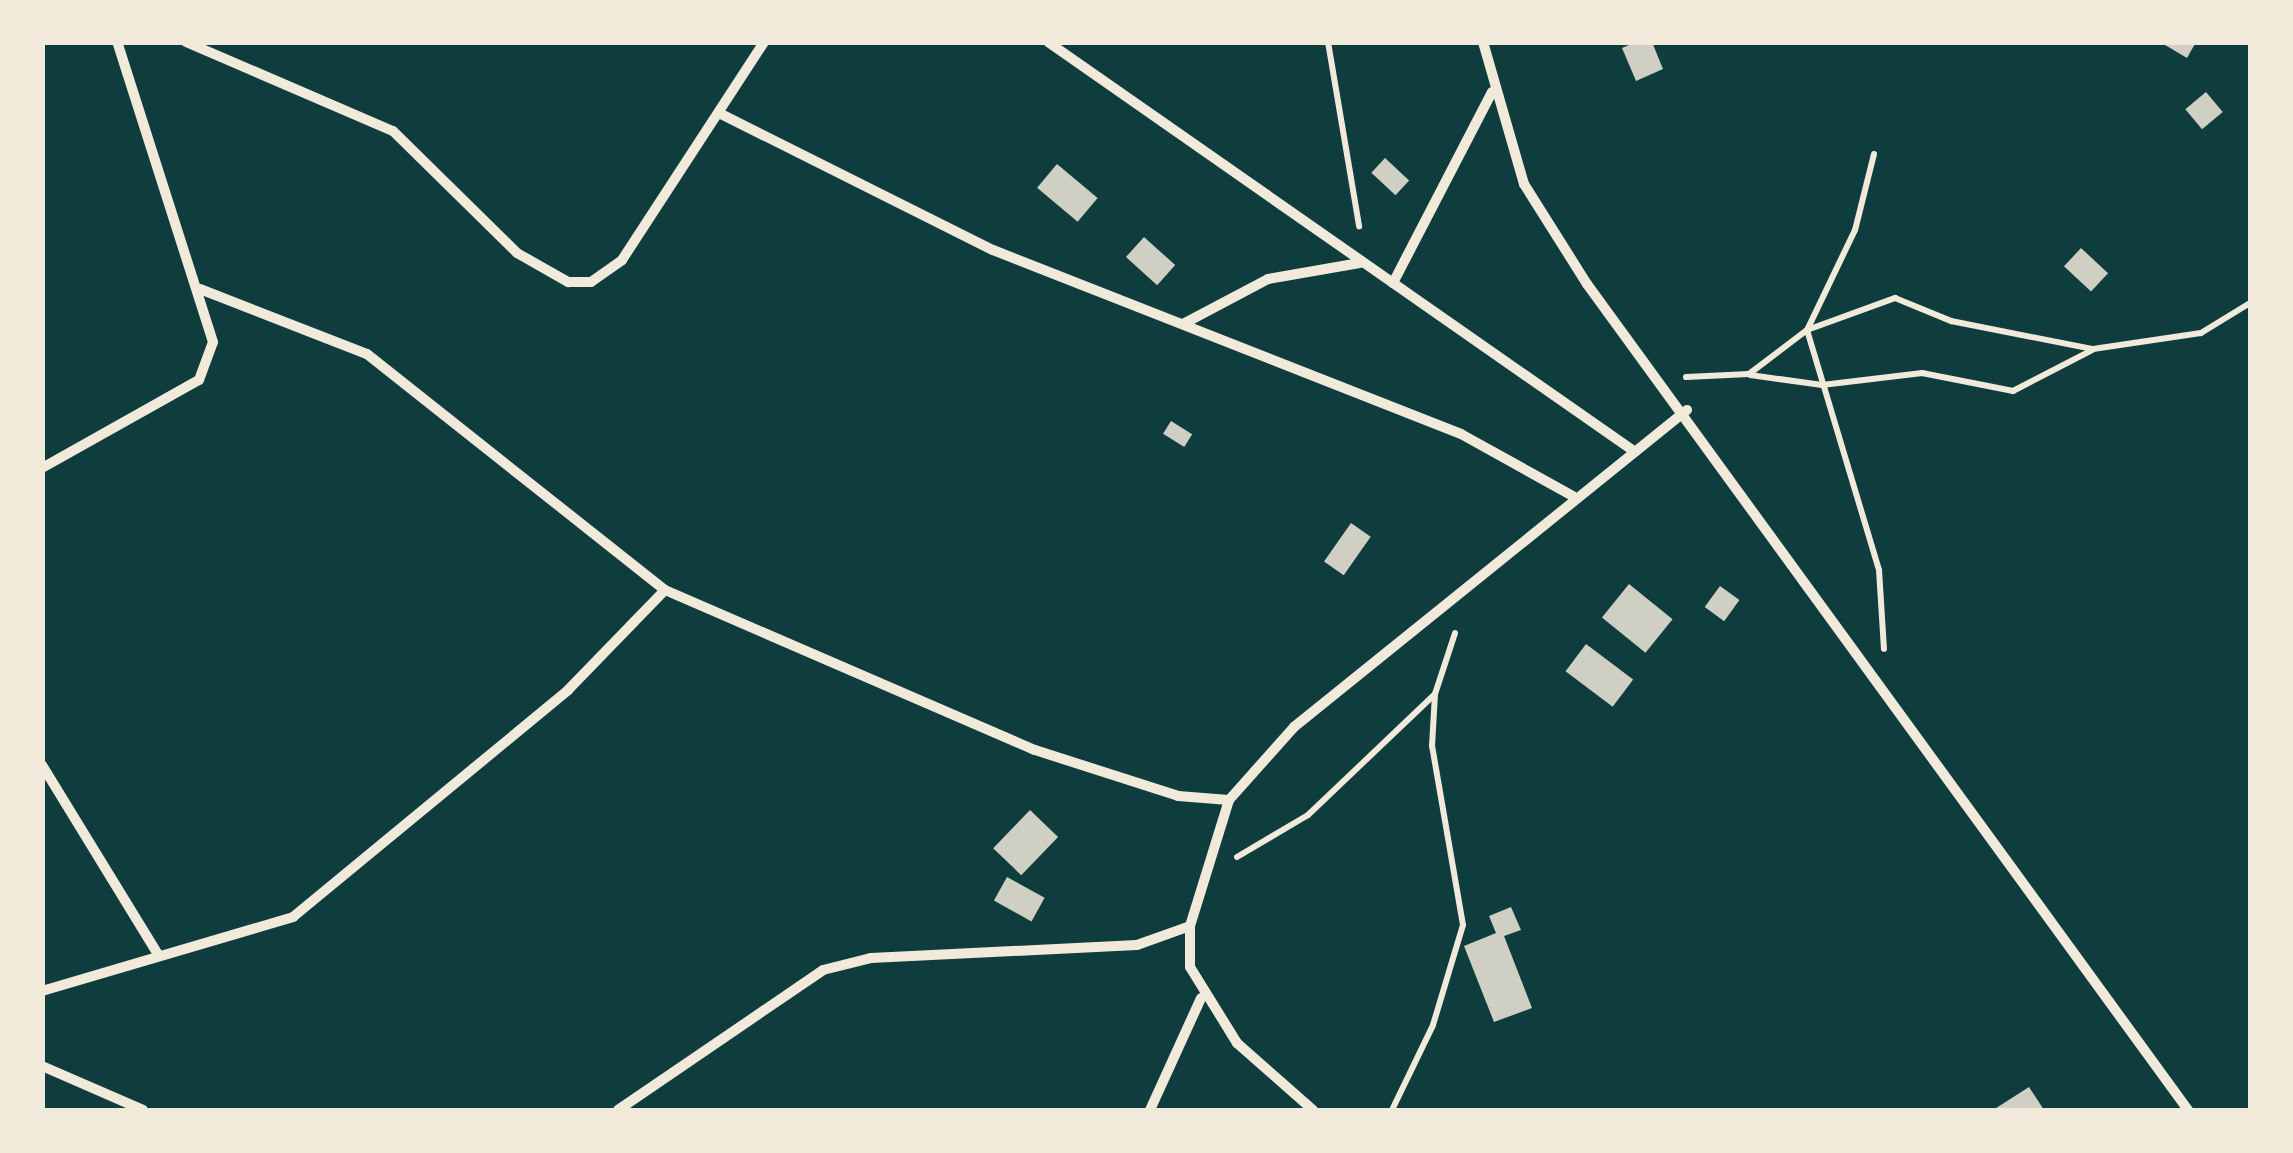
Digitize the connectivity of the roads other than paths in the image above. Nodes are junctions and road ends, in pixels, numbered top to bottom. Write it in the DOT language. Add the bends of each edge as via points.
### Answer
graph roads {
  1 [pos="118,42"];
  2 [pos="186,42"];
  3 [pos="764,42"];
  4 [pos="1048,42"];
  5 [pos="1483,42"];
  6 [pos="1492,92"];
  7 [pos="719,112"];
  8 [pos="1361,263"];
  9 [pos="1394,283"];
  10 [pos="200,289"];
  11 [pos="1183,324"];
  12 [pos="1687,410"];
  13 [pos="1635,452"];
  14 [pos="42,468"];
  15 [pos="1573,496"];
  16 [pos="665,590"];
  17 [pos="42,764"];
  18 [pos="1229,800"];
  19 [pos="1190,926"];
  20 [pos="158,954"];
  21 [pos="42,992"];
  22 [pos="1201,998"];
  23 [pos="42,1066"];
  24 [pos="143,1110"];
  25 [pos="618,1110"];
  26 [pos="1150,1110"];
  27 [pos="1313,1110"];
  28 [pos="2188,1110"];
  1 -- 10 [label="street" via="172,234"];
  2 -- 7 [label="street" via="394,131 516,253 568,282 608,274 622,260"];
  3 -- 7 [label="street"];
  4 -- 8 [label="street"];
  5 -- 6 [label="street"];
  6 -- 9 [label="street"];
  6 -- 12 [label="street" via="1524,184"];
  7 -- 11 [label="street" via="993,250"];
  8 -- 9 [label="street"];
  8 -- 11 [label="street" via="1268,278"];
  9 -- 13 [label="street"];
  10 -- 14 [label="street" via="213,342 199,380"];
  10 -- 16 [label="street" via="367,354"];
  11 -- 15 [label="street" via="1461,434"];
  12 -- 13 [label="street"];
  12 -- 28 [label="street"];
  13 -- 15 [label="street"];
  15 -- 18 [label="street" via="1477,582 1294,727"];
  16 -- 18 [label="street" via="1035,750 1178,796"];
  16 -- 20 [label="street" via="554,702 292,917 208,950"];
  17 -- 20 [label="street"];
  18 -- 19 [label="street"];
  19 -- 22 [label="street"];
  19 -- 25 [label="street" via="1137,946 944,952 823,970 782,990"];
  20 -- 21 [label="street"];
  22 -- 26 [label="street"];
  22 -- 27 [label="street"];
  23 -- 24 [label="street"];
}
